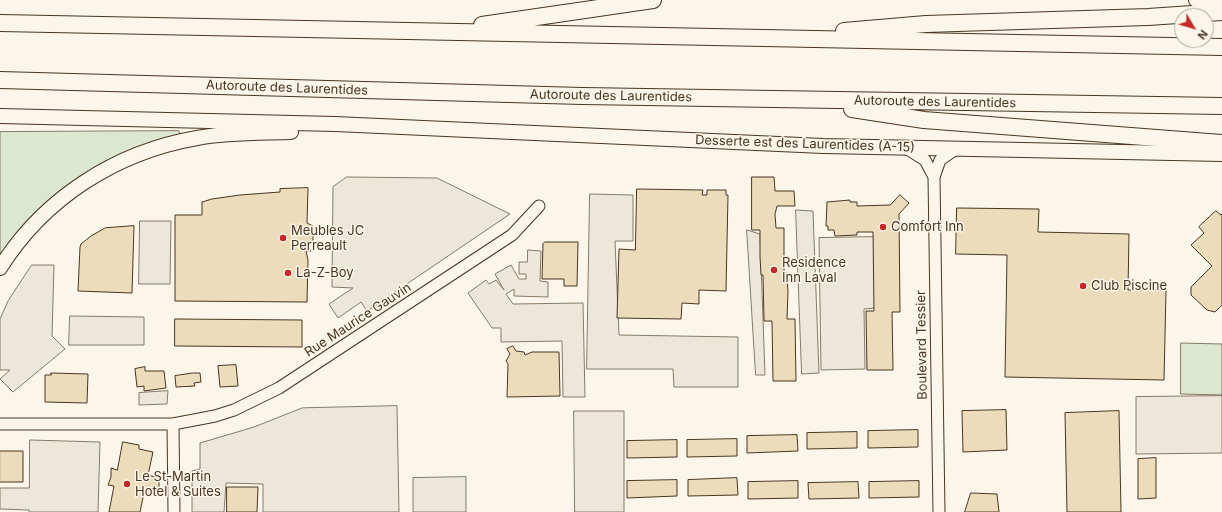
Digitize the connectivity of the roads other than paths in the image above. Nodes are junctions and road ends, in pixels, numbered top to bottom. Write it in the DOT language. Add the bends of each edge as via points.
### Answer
graph roads {
  1 [pos="653,0"];
  2 [pos="1196,0"];
  3 [pos="1222,1"];
  4 [pos="1222,12"];
  5 [pos="0,23"];
  6 [pos="430,32"];
  7 [pos="761,39"];
  8 [pos="1222,47"];
  9 [pos="0,80"];
  10 [pos="797,100"];
  11 [pos="1222,106"];
  12 [pos="0,116"];
  13 [pos="388,127"];
  14 [pos="1222,143"];
  15 [pos="905,148"];
  16 [pos="956,149"];
  17 [pos="1222,154"];
  18 [pos="934,177"];
  19 [pos="539,206"];
  20 [pos="0,268"];
  21 [pos="0,424"];
  22 [pos="173,424"];
  23 [pos="174,512"];
  24 [pos="939,512"];
  1 -- 6 [label="highway"];
  2 -- 3 [label="main road"];
  4 -- 7 [label="highway" via="926,24"];
  5 -- 6 [label="highway"];
  6 -- 7 [label="highway"];
  7 -- 8 [label="highway"];
  9 -- 10 [label="highway, Autoroute des Laurentides"];
  10 -- 11 [label="highway, Autoroute des Laurentides"];
  10 -- 14 [label="highway" via="924,120"];
  12 -- 13 [label="main road"];
  13 -- 15 [label="main road, Desserte est des Laurentides (A-15)"];
  13 -- 20 [label="main road" via="212,136 143,152 105,169 64,197 29,230"];
  15 -- 16 [label="main road, Desserte est des Laurentides (A-15)"];
  15 -- 18 [label="street, Boulevard Tessier" via="925,160"];
  16 -- 17 [label="main road, Desserte est des Laurentides (A-15)"];
  16 -- 18 [label="street, Boulevard Tessier" via="940,160"];
  18 -- 24 [label="street, Boulevard Tessier"];
  19 -- 22 [label="street, Rue Maurice Gauvin" via="512,235 279,388 234,410"];
  21 -- 22 [label="street, Rue Maurice Gauvin"];
  22 -- 23 [label="street"];
}
